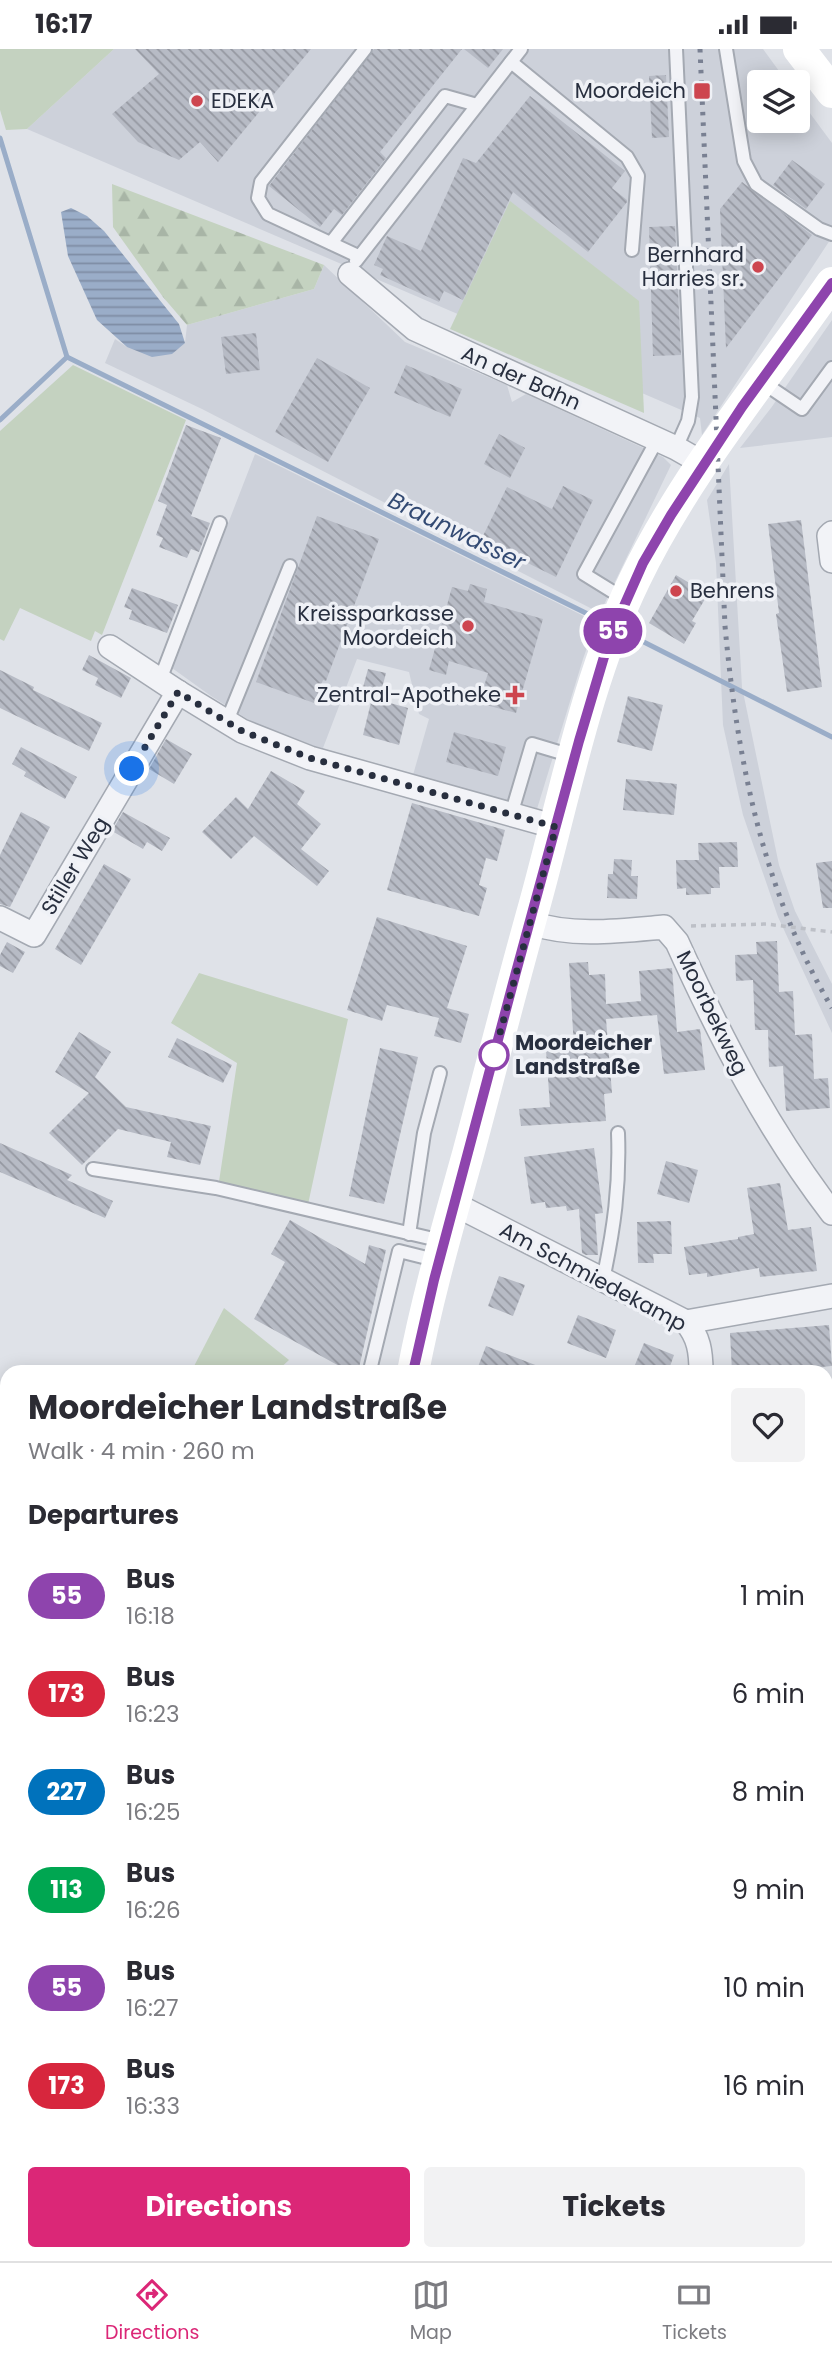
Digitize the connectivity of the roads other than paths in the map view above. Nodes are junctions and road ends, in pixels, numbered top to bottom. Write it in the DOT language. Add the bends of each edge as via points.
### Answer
graph roads {
  1 [pos="365,49"];
  2 [pos="521,49"];
  3 [pos="676,49"];
  4 [pos="726,49"];
  5 [pos="799,49"];
  6 [pos="511,62"];
  7 [pos="832,92"];
  8 [pos="477,105"];
  9 [pos="832,234"];
  10 [pos="331,243"];
  11 [pos="632,250"];
  12 [pos="354,265"];
  13 [pos="832,283"];
  14 [pos="832,368"];
  15 [pos="762,381"];
  16 [pos="667,444"];
  17 [pos="704,464"];
  18 [pos="220,523"];
  19 [pos="832,533"];
  20 [pos="832,561"];
  21 [pos="290,566"];
  22 [pos="618,617"];
  23 [pos="110,647"];
  24 [pos="169,686"];
  25 [pos="227,721"];
  26 [pos="575,756"];
  27 [pos="511,815"];
  28 [pos="556,827"];
  29 [pos="0,918"];
  30 [pos="530,923"];
  31 [pos="440,1073"];
  32 [pos="618,1132"];
  33 [pos="93,1169"];
  34 [pos="454,1204"];
  35 [pos="832,1213"];
  36 [pos="410,1234"];
  37 [pos="442,1251"];
  38 [pos="603,1280"];
  39 [pos="832,1296"];
  40 [pos="686,1322"];
  41 [pos="371,1365"];
  42 [pos="415,1365"];
  43 [pos="701,1365"];
  1 -- 10 [label="lane" via="261,182 258,198 268,214"];
  2 -- 6 [label="lane"];
  3 -- 16 [label="lane" via="692,397 688,421"];
  4 -- 9 [label="lane" via="744,161 756,184"];
  5 -- 7 [label="main road"];
  6 -- 8 [label="lane"];
  6 -- 11 [label="lane" via="627,157 638,176"];
  8 -- 10 [label="lane" via="445,96"];
  8 -- 12 [label="lane"];
  10 -- 12 [label="lane"];
  12 -- 16 [label="street, An der Bahn" via="415,329"];
  13 -- 15 [label="main road"];
  14 -- 15 [label="lane" via="802,409"];
  15 -- 17 [label="main road"];
  16 -- 17 [label="street, An der Bahn"];
  16 -- 22 [label="lane" via="584,574"];
  17 -- 22 [label="main road" via="643,563"];
  18 -- 24 [label="lane"];
  19 -- 20 [label="street"];
  21 -- 25 [label="lane"];
  22 -- 26 [label="main road"];
  23 -- 24 [label="street"];
  24 -- 25 [label="street"];
  24 -- 29 [label="street, Stiller Weg" via="34,936"];
  25 -- 27 [label="street" via="310,758"];
  26 -- 27 [label="lane" via="532,744"];
  26 -- 28 [label="main road"];
  27 -- 28 [label="street"];
  28 -- 30 [label="main road"];
  30 -- 34 [label="main road"];
  30 -- 35 [label="street, Moorbekweg" via="551,930 605,932 664,927 677,942 758,1105"];
  31 -- 36 [label="lane" via="424,1133"];
  32 -- 38 [label="lane" via="620,1177"];
  33 -- 36 [label="lane" via="216,1188"];
  34 -- 37 [label="main road"];
  34 -- 38 [label="street, Am Schmiedekamp"];
  36 -- 37 [label="lane"];
  37 -- 41 [label="lane" via="399,1251"];
  37 -- 42 [label="main road"];
  38 -- 40 [label="street, Am Schmiedekamp"];
  39 -- 40 [label="street"];
  40 -- 43 [label="street, Am Schmiedekamp" via="699,1342"];
}
